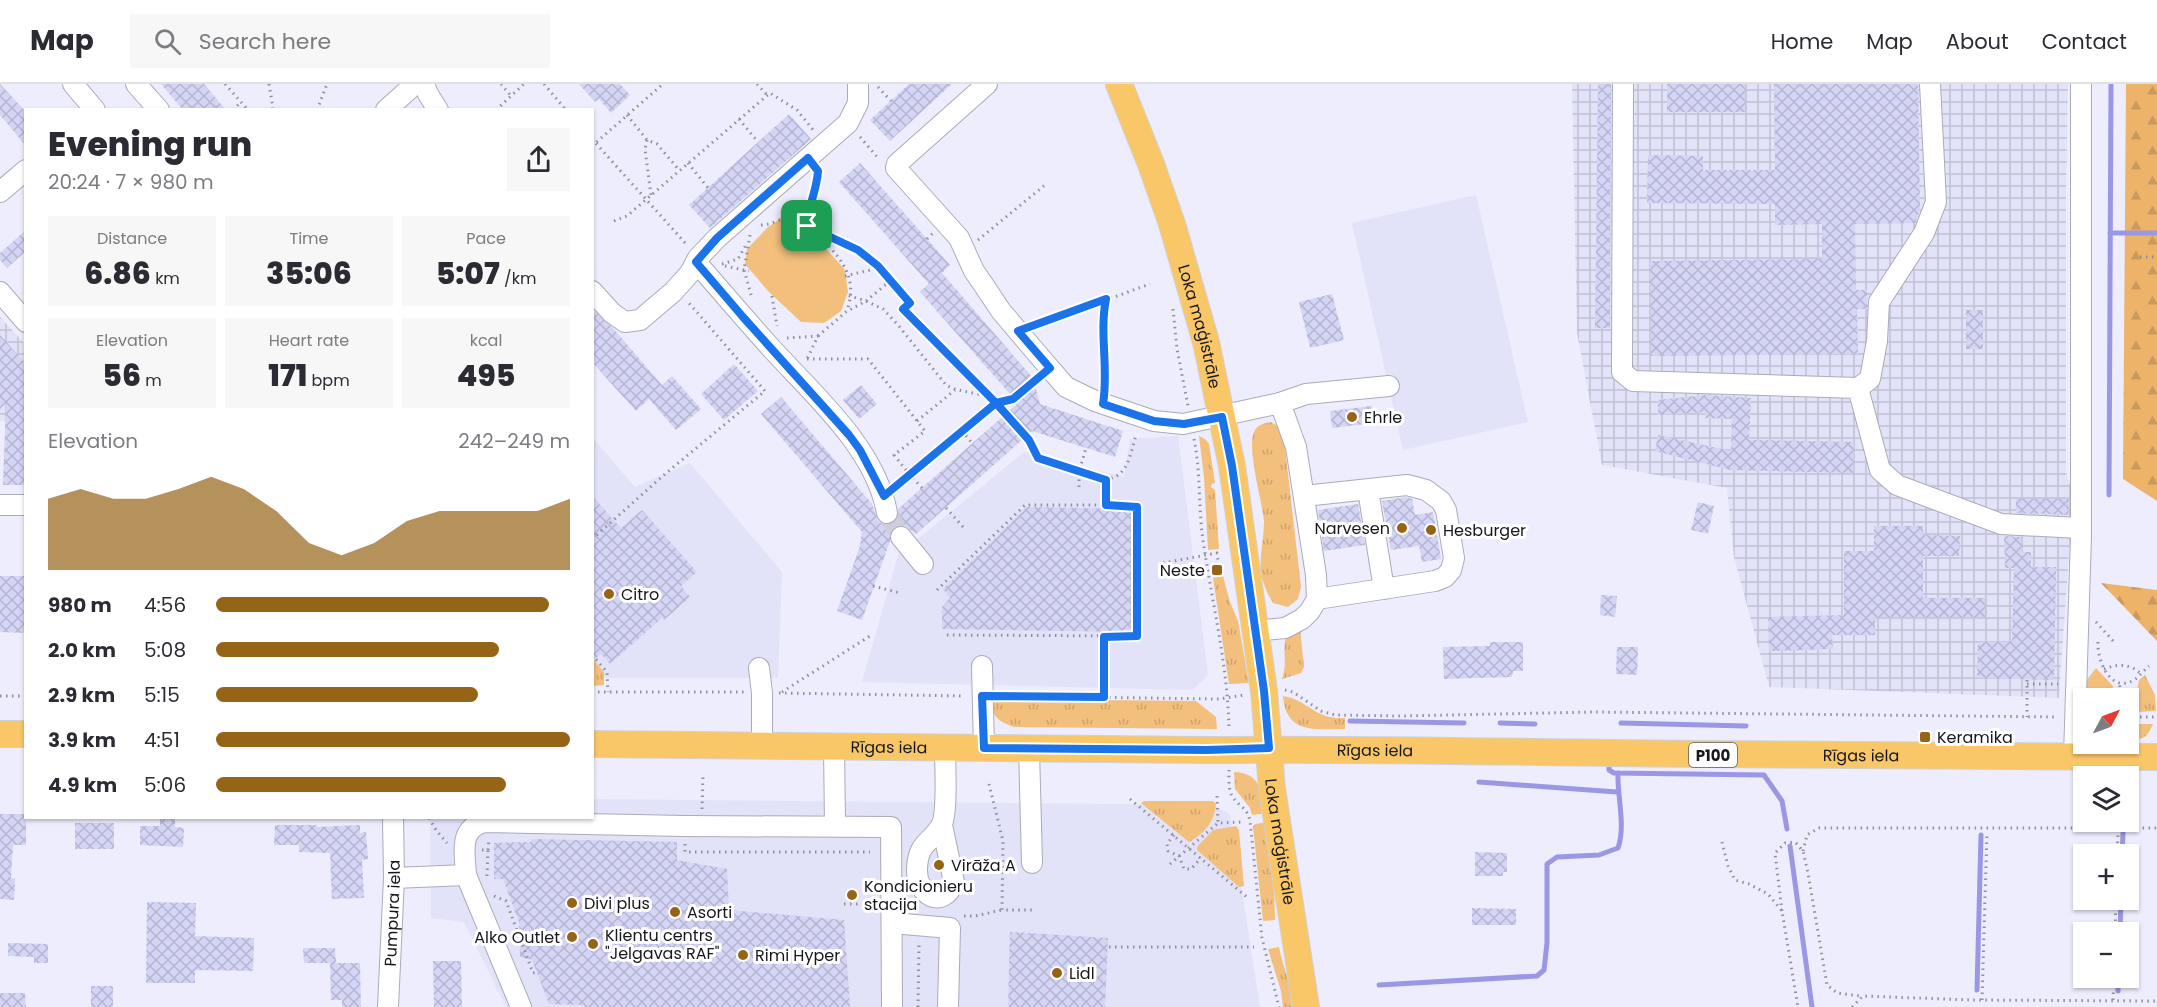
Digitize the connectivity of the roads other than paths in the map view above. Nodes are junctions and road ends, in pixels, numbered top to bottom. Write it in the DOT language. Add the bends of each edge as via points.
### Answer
graph roads {
  1 [pos="73,84"];
  2 [pos="136,84"];
  3 [pos="415,84"];
  4 [pos="424,84"];
  5 [pos="858,84"];
  6 [pos="987,84"];
  7 [pos="1119,84"];
  8 [pos="1623,84"];
  9 [pos="1930,84"];
  10 [pos="2081,84"];
  11 [pos="93,108"];
  12 [pos="157,108"];
  13 [pos="388,108"];
  14 [pos="437,108"];
  15 [pos="24,172"];
  16 [pos="0,192"];
  17 [pos="697,260"];
  18 [pos="0,292"];
  19 [pos="594,293"];
  20 [pos="24,320"];
  21 [pos="1389,386"];
  22 [pos="1858,388"];
  23 [pos="1280,403"];
  24 [pos="1222,417"];
  25 [pos="1368,490"];
  26 [pos="1304,496"];
  27 [pos="885,504"];
  28 [pos="0,505"];
  29 [pos="24,505"];
  30 [pos="2080,528"];
  31 [pos="901,537"];
  32 [pos="923,564"];
  33 [pos="1393,587"];
  34 [pos="1317,599"];
  35 [pos="1256,631"];
  36 [pos="982,666"];
  37 [pos="759,668"];
  38 [pos="0,734"];
  39 [pos="24,734"];
  40 [pos="594,744"];
  41 [pos="762,746"];
  42 [pos="834,747"];
  43 [pos="945,748"];
  44 [pos="984,748"];
  45 [pos="1269,748"];
  46 [pos="1029,749"];
  47 [pos="2074,756"];
  48 [pos="2157,757"];
  49 [pos="393,819"];
  50 [pos="835,825"];
  51 [pos="942,825"];
  52 [pos="1032,863"];
  53 [pos="466,875"];
  54 [pos="394,878"];
  55 [pos="891,923"];
  56 [pos="388,1007"];
  57 [pos="521,1007"];
  58 [pos="892,1007"];
  59 [pos="948,1007"];
  60 [pos="1306,1007"];
  1 -- 11 [label="street"];
  2 -- 12 [label="street"];
  3 -- 13 [label="street"];
  4 -- 14 [label="street"];
  5 -- 17 [label="street" via="858,103 848,123"];
  6 -- 24 [label="street" via="896,168 959,238 974,271 1001,311 1066,387 1154,421 1184,424"];
  7 -- 24 [label="main road, Loka maģistrāle" via="1172,224 1206,342"];
  8 -- 22 [label="street" via="1622,372 1633,381"];
  9 -- 22 [label="street" via="1936,202 1924,233 1879,302 1870,379"];
  10 -- 30 [label="street"];
  15 -- 16 [label="street"];
  17 -- 19 [label="street" via="676,289 640,320 625,321"];
  17 -- 27 [label="street" via="849,435"];
  18 -- 20 [label="street"];
  21 -- 23 [label="street" via="1306,394"];
  22 -- 30 [label="street" via="1880,470 1897,485 2001,525"];
  23 -- 24 [label="street"];
  23 -- 26 [label="street" via="1296,447"];
  24 -- 35 [label="main road, Loka maģistrāle"];
  25 -- 26 [label="street"];
  25 -- 33 [label="street"];
  25 -- 33 [label="street" via="1407,485 1426,490 1446,510 1454,558 1451,570 1436,581"];
  26 -- 34 [label="street"];
  28 -- 29 [label="street"];
  30 -- 47 [label="street"];
  31 -- 32 [label="street"];
  33 -- 34 [label="street"];
  34 -- 35 [label="street" via="1302,619 1285,628"];
  35 -- 45 [label="main road, Loka maģistrāle"];
  36 -- 44 [label="street"];
  37 -- 41 [label="street" via="772,693"];
  38 -- 39 [label="main road"];
  40 -- 41 [label="main road, Rīgas iela"];
  41 -- 42 [label="main road, Rīgas iela"];
  42 -- 43 [label="main road, Rīgas iela"];
  42 -- 50 [label="street"];
  43 -- 44 [label="main road, Rīgas iela"];
  43 -- 51 [label="street"];
  44 -- 46 [label="main road, Rīgas iela"];
  45 -- 46 [label="main road, Rīgas iela"];
  45 -- 47 [label="main road, Rīgas iela / P100"];
  45 -- 60 [label="main road, Loka maģistrāle"];
  46 -- 52 [label="street"];
  47 -- 48 [label="main road, Rīgas iela / P100"];
  49 -- 54 [label="street, Pumpura iela"];
  50 -- 53 [label="street" via="485,822 466,834"];
  50 -- 55 [label="street" via="891,827"];
  53 -- 54 [label="street"];
  53 -- 57 [label="street"];
  54 -- 56 [label="street, Pumpura iela"];
  55 -- 58 [label="street"];
  55 -- 59 [label="street" via="950,928"];
}
